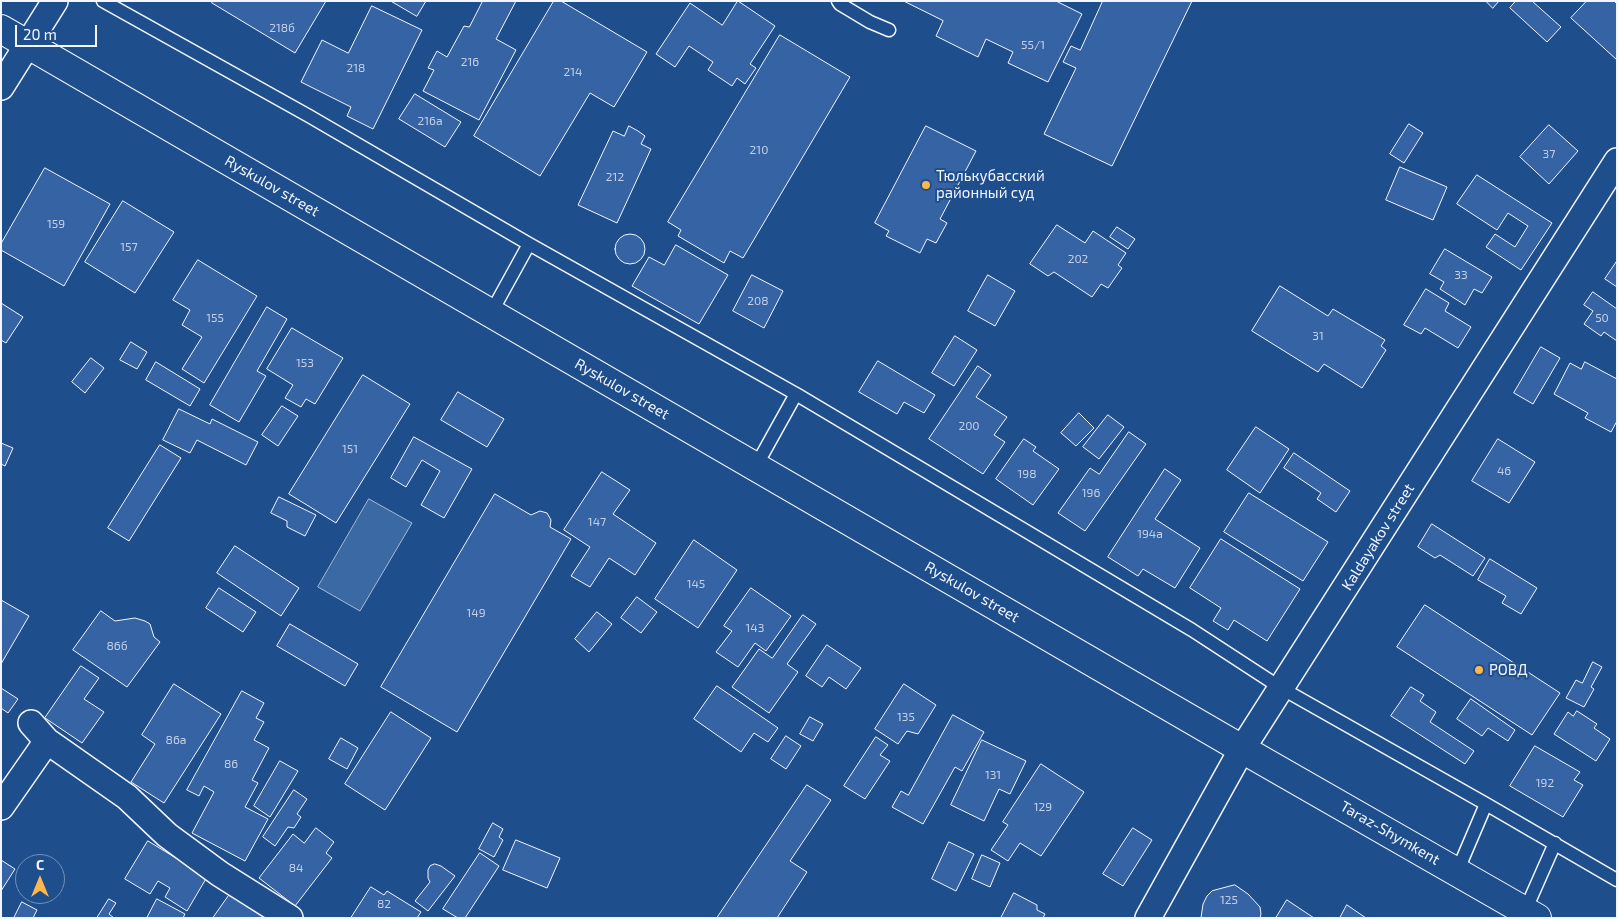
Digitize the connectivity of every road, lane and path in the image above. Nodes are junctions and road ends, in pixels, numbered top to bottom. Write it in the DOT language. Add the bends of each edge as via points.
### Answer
graph roads {
  1 [pos="55,1"];
  2 [pos="103,1"];
  3 [pos="838,1"];
  4 [pos="1,29"];
  5 [pos="889,30"];
  6 [pos="28,44"];
  7 [pos="1,87"];
  8 [pos="1617,161"];
  9 [pos="529,244"];
  10 [pos="491,313"];
  11 [pos="796,394"];
  12 [pos="756,466"];
  13 [pos="1281,688"];
  14 [pos="31,722"];
  15 [pos="47,741"];
  16 [pos="1242,749"];
  17 [pos="1486,804"];
  18 [pos="1,807"];
  19 [pos="1555,843"];
  20 [pos="1457,872"];
  21 [pos="1617,880"];
  22 [pos="1531,914"];
  23 [pos="290,918"];
  24 [pos="1148,918"];
  1 -- 6 [label="street"];
  2 -- 9 [label="lane"];
  3 -- 5 [label="lane"];
  4 -- 6 [label="main road, Ryskulov street"];
  6 -- 7 [label="street"];
  6 -- 10 [label="main road, Ryskulov street"];
  8 -- 13 [label="street, Kaldayakov street"];
  9 -- 10 [label="lane"];
  9 -- 11 [label="lane"];
  10 -- 12 [label="main road, Ryskulov street"];
  11 -- 12 [label="lane"];
  11 -- 13 [label="lane" via="1192,630"];
  12 -- 16 [label="main road, Ryskulov street"];
  13 -- 16 [label="street, Kaldayakov street"];
  13 -- 17 [label="lane"];
  14 -- 15 [label="street"];
  15 -- 18 [label="street"];
  15 -- 23 [label="street" via="128,797 167,835 220,874"];
  16 -- 20 [label="main road, Taraz-Shymkent"];
  16 -- 24 [label="street, Kaldayakov street"];
  17 -- 19 [label="lane"];
  17 -- 20 [label="lane"];
  19 -- 21 [label="lane"];
  19 -- 22 [label="lane"];
  20 -- 22 [label="main road, Taraz-Shymkent"];
}
